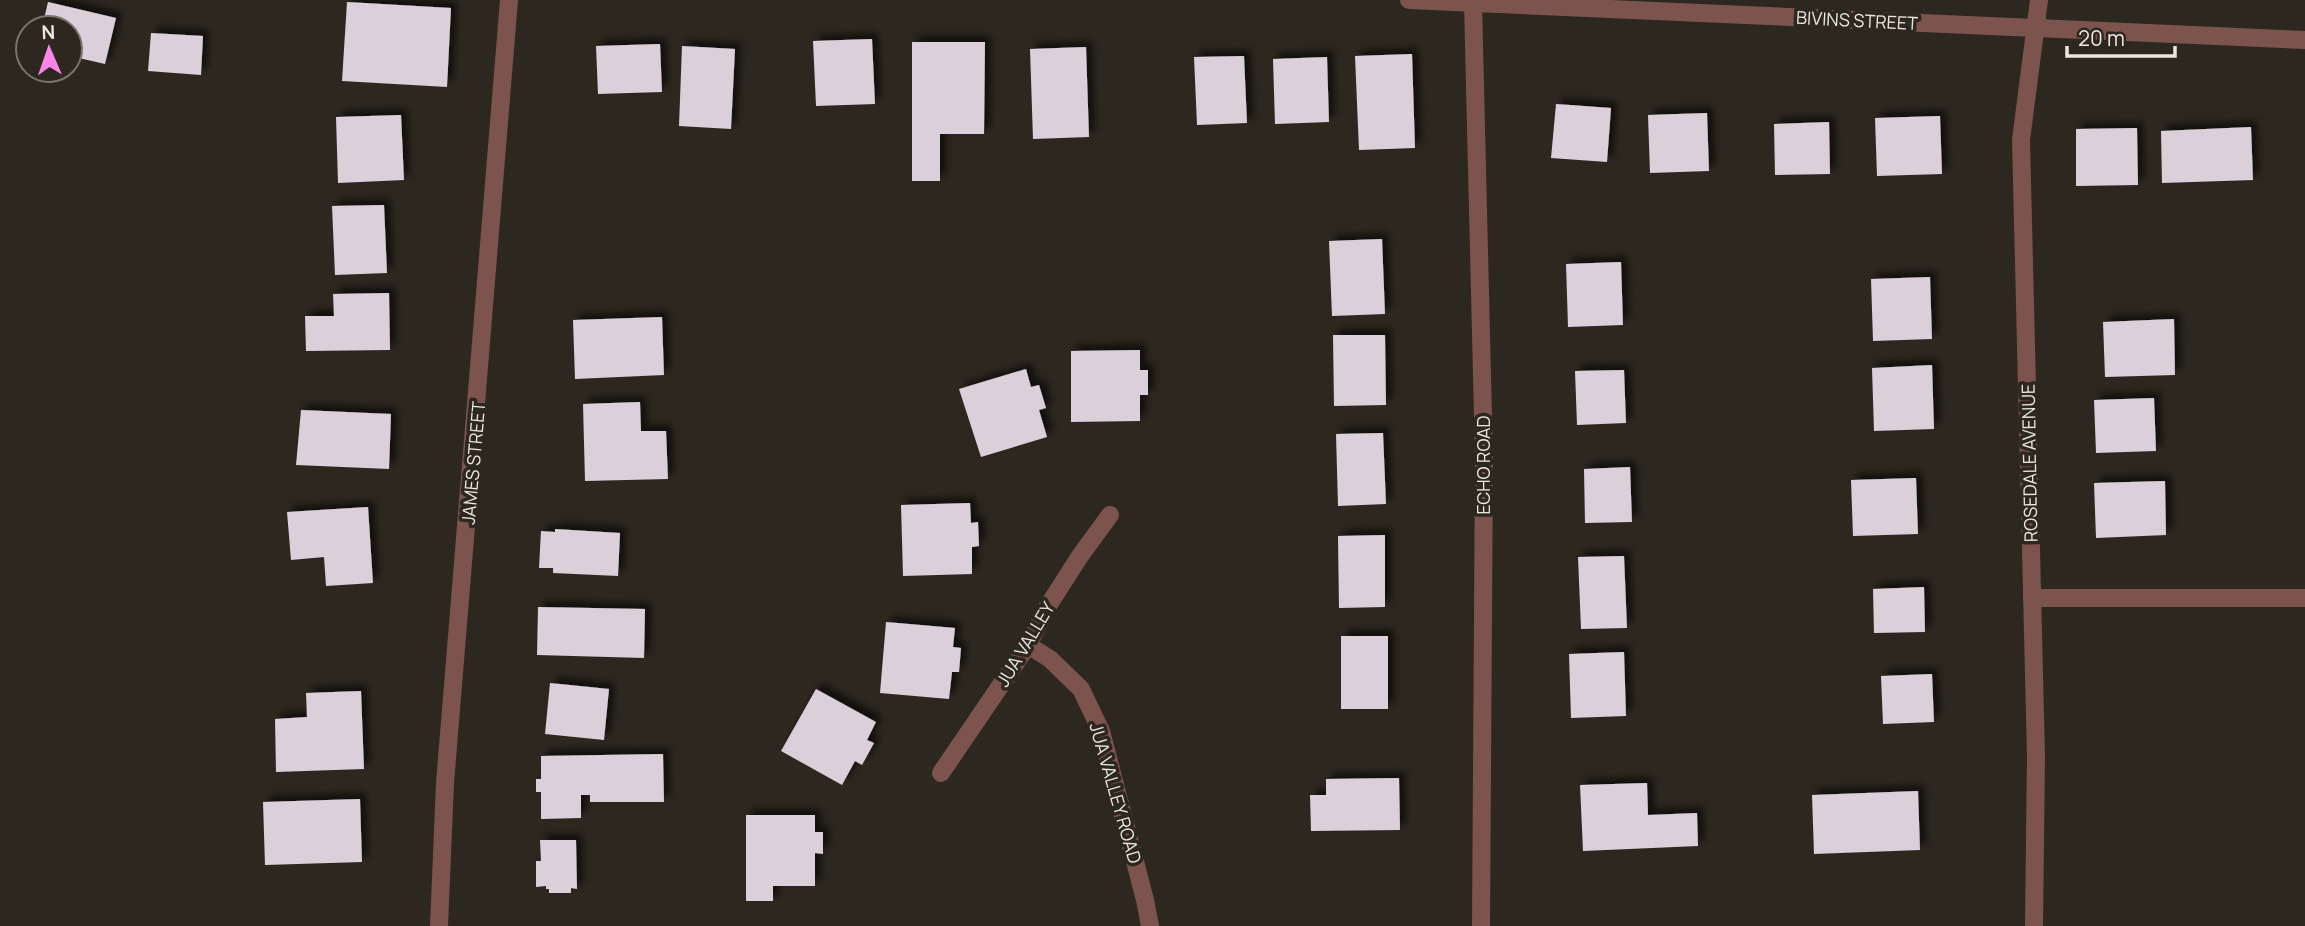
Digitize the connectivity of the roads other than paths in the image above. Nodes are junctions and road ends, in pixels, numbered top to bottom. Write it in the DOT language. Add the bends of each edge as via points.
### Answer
graph roads {
  1 [pos="509,0"];
  2 [pos="1409,0"];
  3 [pos="2039,0"];
  4 [pos="1473,3"];
  5 [pos="2035,27"];
  6 [pos="2305,40"];
  7 [pos="1110,515"];
  8 [pos="2032,598"];
  9 [pos="2305,598"];
  10 [pos="1028,645"];
  11 [pos="941,773"];
  12 [pos="439,926"];
  13 [pos="1150,926"];
  14 [pos="1481,926"];
  15 [pos="2034,926"];
  1 -- 12 [label="street, JAMES STREET" via="445,783"];
  2 -- 4 [label="street, BIVINS STREET"];
  3 -- 5 [label="street, ROSEDALE AVENUE"];
  4 -- 5 [label="street, BIVINS STREET"];
  4 -- 14 [label="street, ECHO ROAD" via="1484,458"];
  5 -- 6 [label="street, BIVINS STREET"];
  5 -- 8 [label="street, ROSEDALE AVENUE" via="2021,140"];
  7 -- 10 [label="street, JUA VALLEY" via="1048,606"];
  8 -- 9 [label="street"];
  8 -- 15 [label="street, ROSEDALE AVENUE"];
  10 -- 11 [label="street, JUA VALLEY"];
  10 -- 13 [label="street, JUA VALLEY ROAD" via="1081,689 1101,731"];
}
